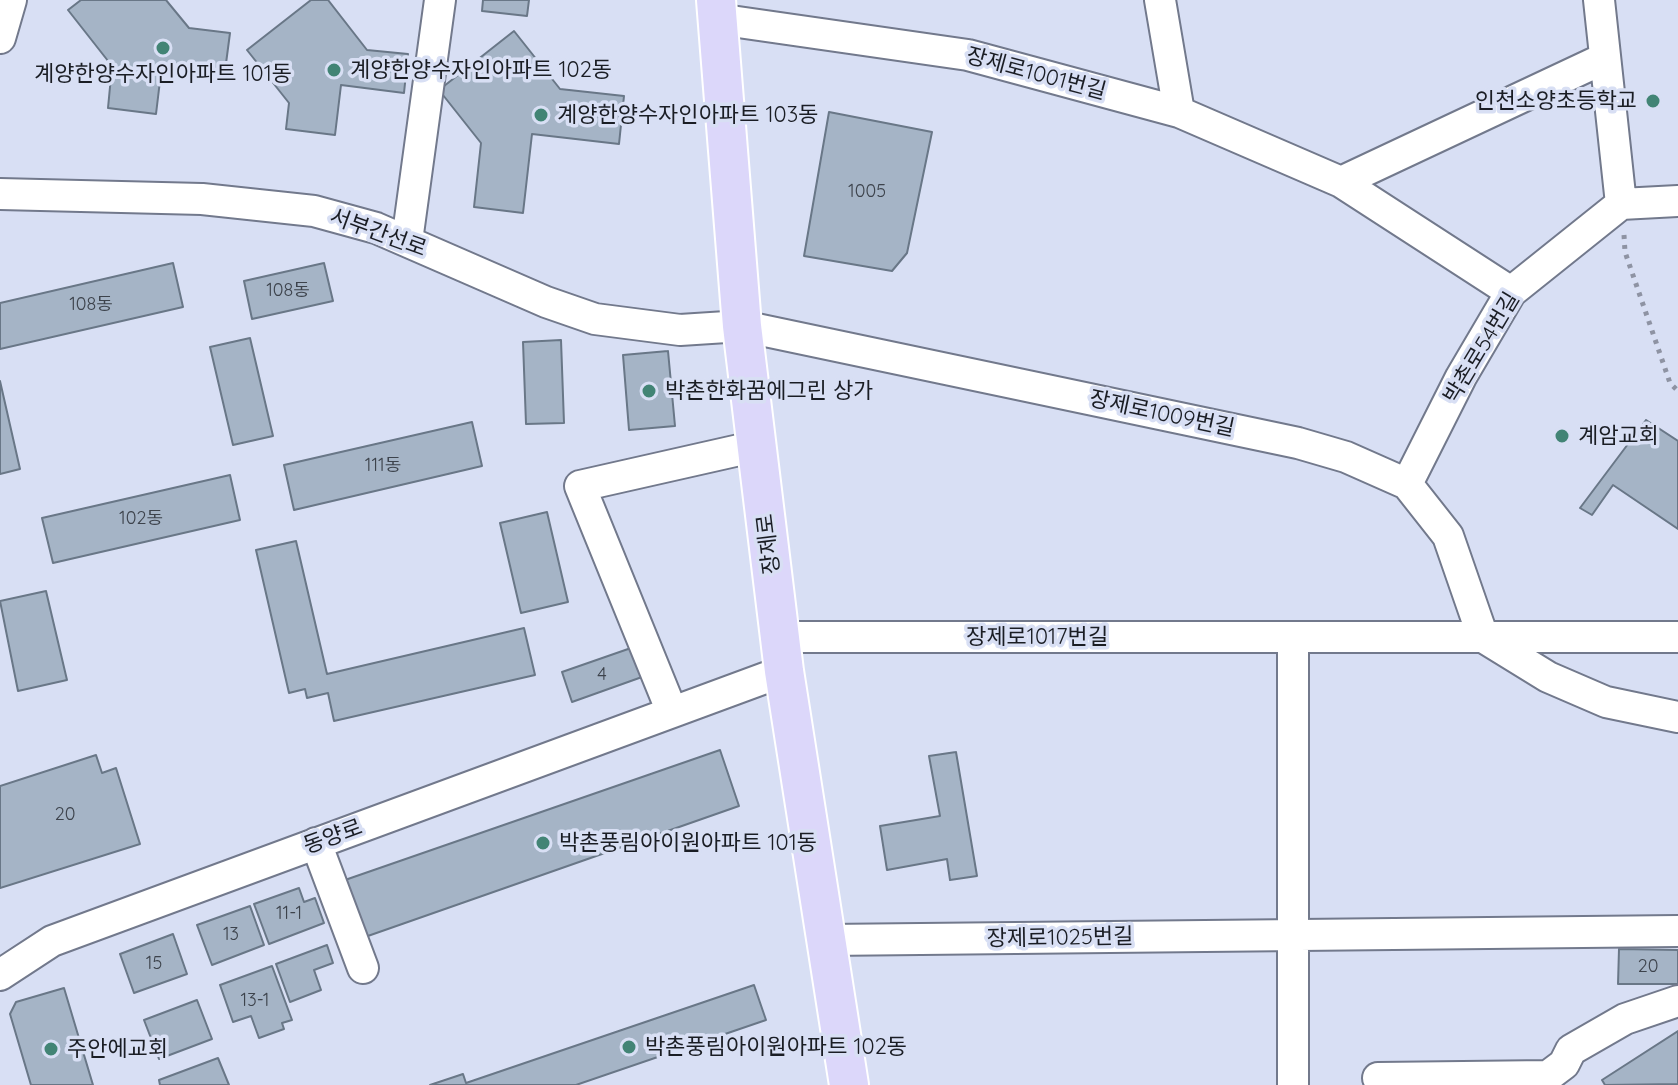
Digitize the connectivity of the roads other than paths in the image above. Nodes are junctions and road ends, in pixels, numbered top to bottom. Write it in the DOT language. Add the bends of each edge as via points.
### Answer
graph roads {
  1 [pos="11,0"];
  2 [pos="440,0"];
  3 [pos="1160,0"];
  4 [pos="1599,0"];
  5 [pos="717,9"];
  6 [pos="0,38"];
  7 [pos="1605,58"];
  8 [pos="1179,112"];
  9 [pos="1341,182"];
  10 [pos="0,194"];
  11 [pos="1678,201"];
  12 [pos="1621,204"];
  13 [pos="407,241"];
  14 [pos="1511,292"];
  15 [pos="742,326"];
  16 [pos="757,446"];
  17 [pos="1407,484"];
  18 [pos="1293,637"];
  19 [pos="1483,637"];
  20 [pos="1678,637"];
  21 [pos="782,654"];
  22 [pos="672,712"];
  23 [pos="1678,717"];
  24 [pos="316,843"];
  25 [pos="1678,931"];
  26 [pos="1293,935"];
  27 [pos="826,940"];
  28 [pos="363,968"];
  29 [pos="0,975"];
  30 [pos="1678,1001"];
  31 [pos="1378,1078"];
  32 [pos="849,1085"];
  33 [pos="1293,1085"];
  1 -- 6 [label="street"];
  2 -- 13 [label="street"];
  3 -- 8 [label="street"];
  4 -- 7 [label="street"];
  5 -- 8 [label="street, 장제로1001번길" via="968,55"];
  5 -- 15 [label="main road, 장제로"];
  7 -- 9 [label="street"];
  7 -- 12 [label="street"];
  8 -- 9 [label="street, 장제로1001번길"];
  9 -- 14 [label="street, 장제로1001번길"];
  10 -- 13 [label="street, 서부간선로" via="202,199 314,211"];
  11 -- 12 [label="street"];
  12 -- 14 [label="street, 박촌로54번길"];
  13 -- 15 [label="street, 서부간선로" via="595,319 680,330"];
  14 -- 17 [label="street, 박촌로54번길"];
  15 -- 16 [label="main road, 장제로"];
  15 -- 17 [label="street, 장제로1009번길" via="1298,443"];
  16 -- 21 [label="main road, 장제로"];
  16 -- 22 [label="street" via="580,486"];
  17 -- 19 [label="street, 장제로1009번길" via="1448,536"];
  18 -- 19 [label="street, 장제로1017번길"];
  18 -- 21 [label="street, 장제로1017번길"];
  18 -- 26 [label="street"];
  19 -- 20 [label="street, 장제로1017번길"];
  19 -- 23 [label="street" via="1548,677 1606,702"];
  21 -- 22 [label="street, 동양로"];
  21 -- 27 [label="main road, 장제로"];
  22 -- 24 [label="street, 동양로"];
  24 -- 28 [label="street"];
  24 -- 29 [label="street, 동양로" via="52,941"];
  25 -- 26 [label="street, 장제로1025번길"];
  26 -- 27 [label="street, 장제로1025번길"];
  26 -- 33 [label="street"];
  27 -- 32 [label="main road, 장제로"];
  30 -- 31 [label="street" via="1625,1019 1571,1050 1564,1064 1548,1076"];
}
